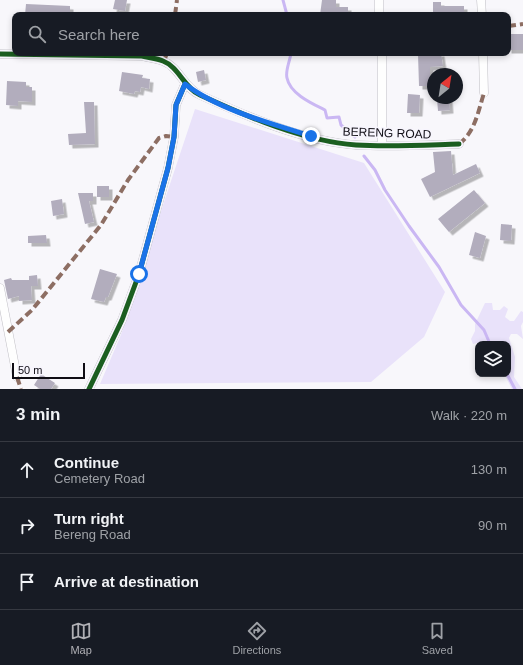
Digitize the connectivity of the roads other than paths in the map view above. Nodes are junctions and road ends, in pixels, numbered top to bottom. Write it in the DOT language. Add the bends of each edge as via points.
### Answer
graph roads {
  1 [pos="378,0"];
  2 [pos="481,0"];
  3 [pos="379,12"];
  4 [pos="482,12"];
  5 [pos="0,54"];
  6 [pos="12,54"];
  7 [pos="142,56"];
  8 [pos="382,56"];
  9 [pos="483,56"];
  10 [pos="185,84"];
  11 [pos="484,93"];
  12 [pos="382,144"];
  13 [pos="459,144"];
  14 [pos="0,288"];
  15 [pos="17,377"];
  16 [pos="89,389"];
  1 -- 3 [label="street"];
  2 -- 4 [label="street"];
  5 -- 6 [label="street, BERENG ROAD"];
  7 -- 10 [label="street, BERENG ROAD" via="164,61"];
  8 -- 12 [label="street"];
  9 -- 11 [label="street"];
  10 -- 12 [label="street, BERENG ROAD" via="198,94 292,131 356,145"];
  10 -- 16 [label="street" via="176,105 174,137 168,168 139,274 122,320"];
  12 -- 13 [label="street, BERENG ROAD"];
  14 -- 15 [label="street"];
}
